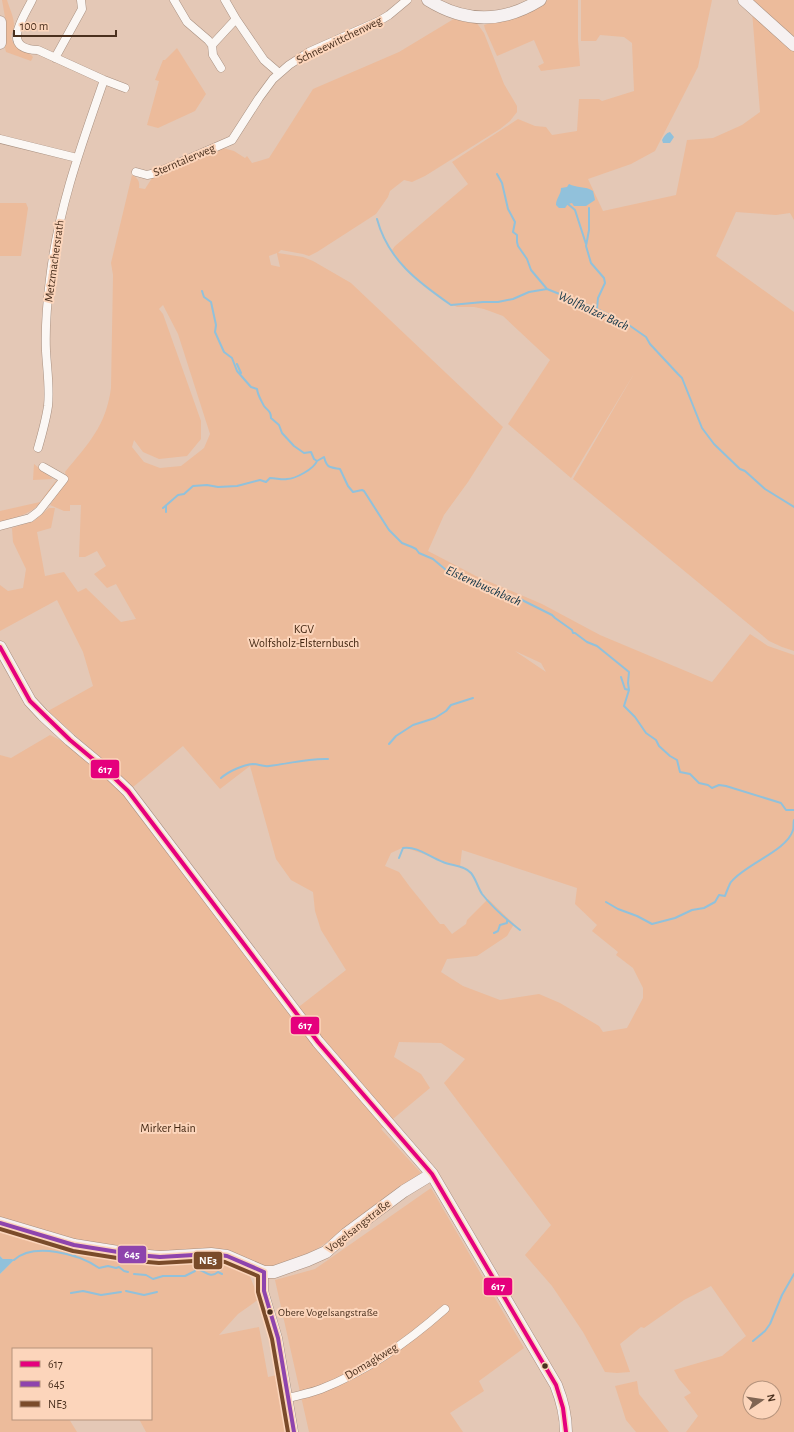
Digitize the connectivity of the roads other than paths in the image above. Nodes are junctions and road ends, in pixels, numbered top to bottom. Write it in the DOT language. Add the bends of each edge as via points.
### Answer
graph roads {
  1 [pos="32,0"];
  2 [pos="81,0"];
  3 [pos="174,0"];
  4 [pos="225,0"];
  5 [pos="407,0"];
  6 [pos="428,0"];
  7 [pos="540,0"];
  8 [pos="744,0"];
  9 [pos="236,19"];
  10 [pos="0,22"];
  11 [pos="0,43"];
  12 [pos="212,45"];
  13 [pos="794,45"];
  14 [pos="55,58"];
  15 [pos="222,68"];
  16 [pos="279,73"];
  17 [pos="104,80"];
  18 [pos="125,88"];
  19 [pos="0,139"];
  20 [pos="232,140"];
  21 [pos="77,158"];
  22 [pos="136,172"];
  23 [pos="38,448"];
  24 [pos="43,467"];
  25 [pos="0,526"];
  26 [pos="0,647"];
  27 [pos="432,1174"];
  28 [pos="0,1223"];
  29 [pos="264,1272"];
  30 [pos="445,1309"];
  31 [pos="289,1398"];
  32 [pos="294,1432"];
  33 [pos="566,1432"];
  1 -- 14 [label="street" via="15,32 16,39 23,48 38,50"];
  2 -- 14 [label="street" via="82,9"];
  3 -- 12 [label="street" via="187,22"];
  4 -- 9 [label="street"];
  5 -- 16 [label="street, Schneewittchenweg" via="379,21 309,52"];
  6 -- 7 [label="street" via="466,15 499,17 513,14"];
  8 -- 13 [label="street"];
  9 -- 12 [label="street"];
  9 -- 16 [label="street" via="264,60"];
  10 -- 11 [label="street"];
  12 -- 15 [label="street" via="213,54"];
  14 -- 17 [label="street"];
  16 -- 20 [label="street, Schneewittchenweg" via="259,98"];
  17 -- 18 [label="street"];
  17 -- 21 [label="street, Metzmachersrath"];
  19 -- 21 [label="street"];
  20 -- 22 [label="street, Sterntalerweg" via="156,173 147,175"];
  21 -- 23 [label="street, Metzmachersrath" via="56,235 50,279 46,342 48,405"];
  24 -- 25 [label="street" via="64,479 39,511 30,518"];
  26 -- 27 [label="street" via="30,700 60,732 128,791 318,1042"];
  27 -- 29 [label="street, Vogelsangstraße" via="404,1191 326,1252 274,1272"];
  27 -- 33 [label="street" via="552,1378 565,1413"];
  28 -- 29 [label="street" via="74,1245 137,1255 227,1256"];
  29 -- 31 [label="street" via="264,1291 278,1338"];
  30 -- 31 [label="street, Domagkweg" via="414,1335 362,1369 322,1388"];
  31 -- 32 [label="street"];
}
